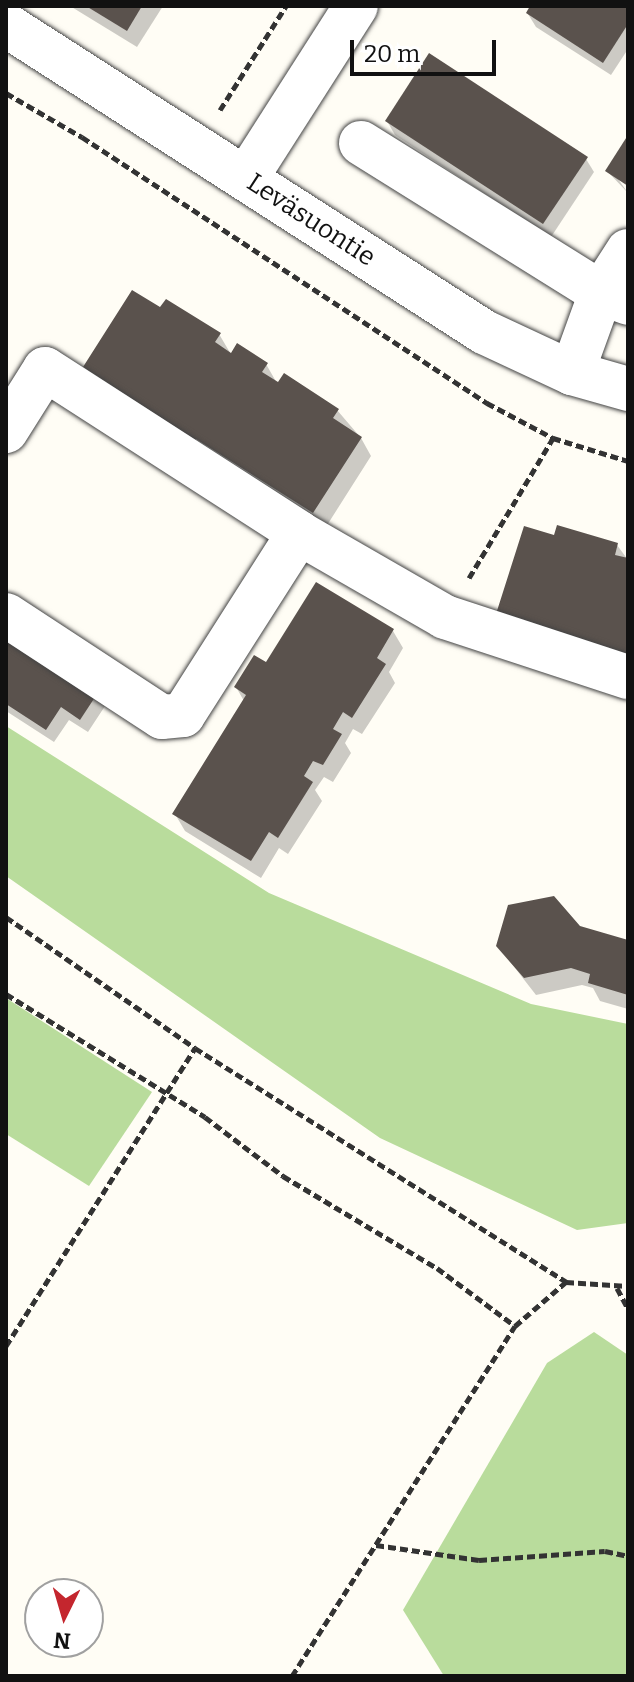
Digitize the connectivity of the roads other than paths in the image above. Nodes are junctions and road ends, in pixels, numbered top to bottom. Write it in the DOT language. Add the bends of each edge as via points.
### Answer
graph roads {
  1 [pos="356,6"];
  2 [pos="6,25"];
  3 [pos="361,143"];
  4 [pos="246,178"];
  5 [pos="628,251"];
  6 [pos="615,298"];
  7 [pos="572,373"];
  8 [pos="628,389"];
  9 [pos="6,431"];
  10 [pos="299,533"];
  11 [pos="6,615"];
  12 [pos="628,677"];
  1 -- 4 [label="street"];
  2 -- 4 [label="street, Leväsuontie"];
  3 -- 6 [label="street"];
  4 -- 7 [label="street, Leväsuontie" via="484,332"];
  5 -- 6 [label="street"];
  6 -- 7 [label="street"];
  7 -- 8 [label="street, Leväsuontie"];
  9 -- 10 [label="street" via="45,369"];
  10 -- 11 [label="street" via="183,715 162,717"];
  10 -- 12 [label="street" via="445,617 493,637"];
}
